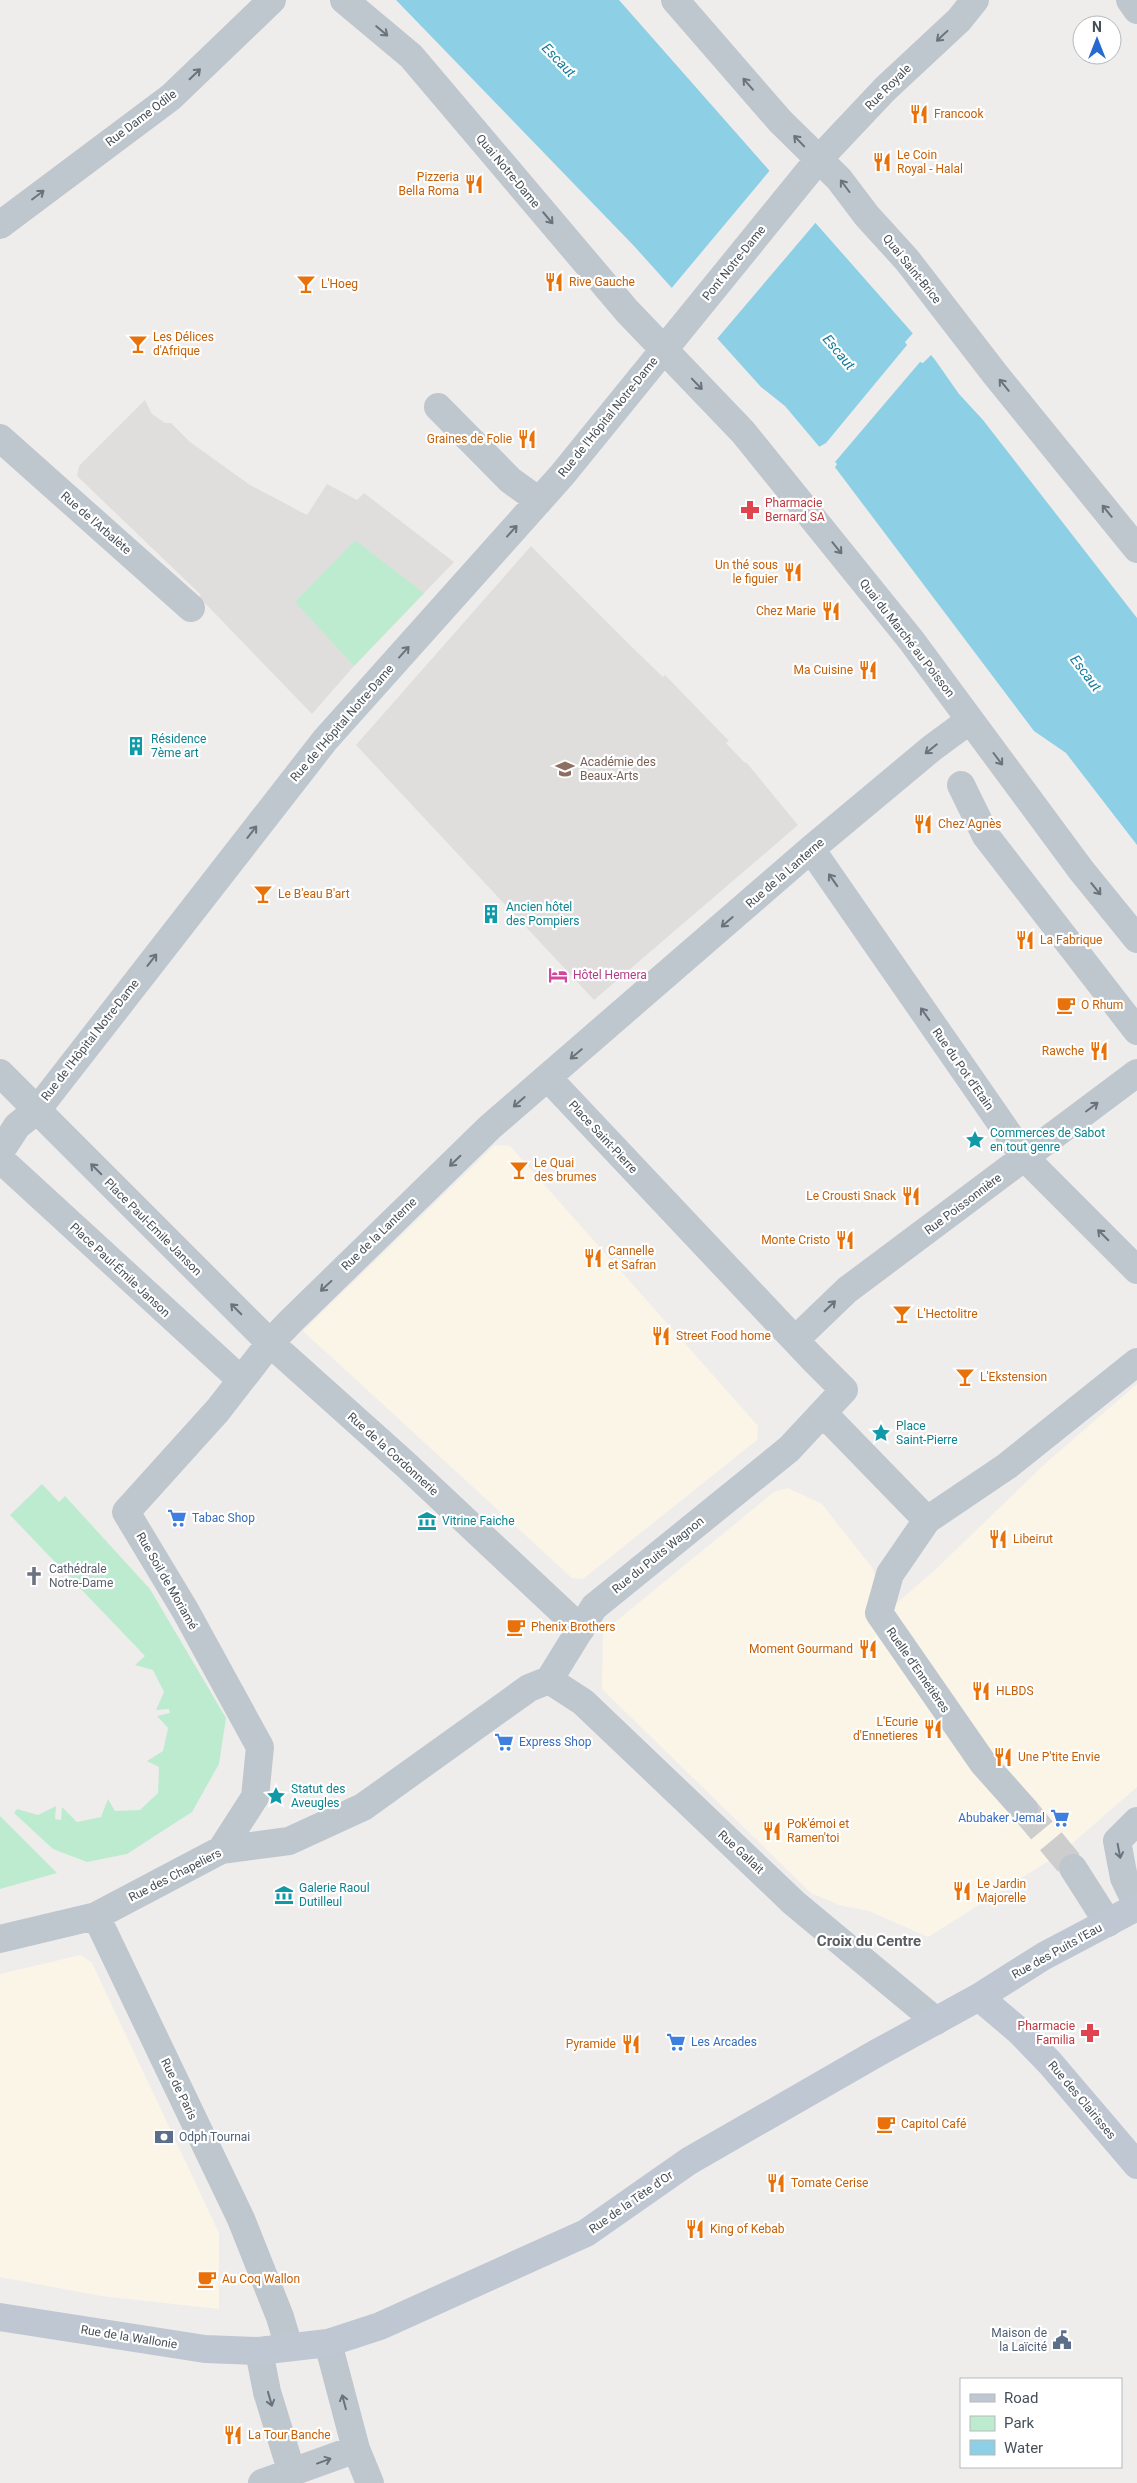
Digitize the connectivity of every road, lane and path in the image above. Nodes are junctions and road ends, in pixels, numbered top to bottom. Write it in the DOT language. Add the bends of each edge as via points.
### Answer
graph roads {
  1 [pos="272,0"];
  2 [pos="344,0"];
  3 [pos="675,0"];
  4 [pos="975,0"];
  5 [pos="1130,0"];
  6 [pos="1137,10"];
  7 [pos="811,169"];
  8 [pos="0,225"];
  9 [pos="664,349"];
  10 [pos="438,407"];
  11 [pos="0,438"];
  12 [pos="539,501"];
  13 [pos="1137,549"];
  14 [pos="191,608"];
  15 [pos="970,720"];
  16 [pos="961,785"];
  17 [pos="811,849"];
  18 [pos="1137,939"];
  19 [pos="1137,1031"];
  20 [pos="0,1073"];
  21 [pos="1137,1073"];
  22 [pos="548,1078"];
  23 [pos="36,1110"];
  24 [pos="0,1152"];
  25 [pos="1025,1158"];
  26 [pos="0,1159"];
  27 [pos="1137,1270"];
  28 [pos="270,1343"];
  29 [pos="804,1350"];
  30 [pos="1137,1362"];
  31 [pos="241,1380"];
  32 [pos="823,1413"];
  33 [pos="789,1449"];
  34 [pos="927,1520"];
  35 [pos="581,1628"];
  36 [pos="549,1680"];
  37 [pos="1024,1808"];
  38 [pos="1137,1821"];
  39 [pos="221,1850"];
  40 [pos="1073,1868"];
  41 [pos="1137,1906"];
  42 [pos="96,1916"];
  43 [pos="1108,1922"];
  44 [pos="0,1939"];
  45 [pos="979,1997"];
  46 [pos="936,2021"];
  47 [pos="1137,2165"];
  48 [pos="0,2317"];
  49 [pos="328,2343"];
  50 [pos="289,2347"];
  51 [pos="259,2351"];
  52 [pos="356,2449"];
  53 [pos="292,2473"];
  54 [pos="262,2483"];
  55 [pos="370,2483"];
  8 -- 1 [label="street, Rue Dame Odile, one-way" via="171,97"];
  2 -- 9 [label="street, Quai Notre-Dame, one-way" via="411,56 627,311"];
  7 -- 3 [label="street, Quai Saint-Brice, one-way" via="780,121"];
  4 -- 7 [label="street, Rue Royale, one-way" via="959,20 885,89"];
  5 -- 6 [label="street"];
  7 -- 9 [label="street, Pont Notre-Dame"];
  13 -- 7 [label="street, Quai Saint-Brice, one-way" via="839,179"];
  9 -- 12 [label="street, Rue de l'Hôpital Notre-Dame"];
  9 -- 15 [label="street, Quai du Marché au Poisson, one-way" via="744,432 911,640"];
  10 -- 12 [label="street" via="510,480"];
  11 -- 14 [label="street, Rue de l'Arbalète"];
  23 -- 12 [label="street, Rue de l'Hôpital Notre-Dame, one-way" via="301,770"];
  15 -- 17 [label="street, Rue de la Lanterne, one-way"];
  15 -- 18 [label="street, Quai du Marché au Poisson, one-way" via="1081,870"];
  16 -- 19 [label="street" via="986,836"];
  17 -- 22 [label="street, Rue de la Lanterne, one-way"];
  25 -- 17 [label="street, Rue du Pot d'Etain, one-way"];
  20 -- 23 [label="street, Place Paul-Emile Janson"];
  25 -- 21 [label="street, Rue Poissonnière, one-way"];
  22 -- 28 [label="street, Rue de la Lanterne, one-way" via="490,1127"];
  22 -- 29 [label="street, Place Saint-Pierre"];
  23 -- 24 [label="street" via="17,1126"];
  28 -- 23 [label="street, Place Paul-Emile Janson, one-way"];
  27 -- 25 [label="street, Rue du Pot d'Etain, one-way"];
  29 -- 25 [label="street, Rue Poissonnière, one-way" via="846,1290"];
  26 -- 31 [label="street, Place Paul-Émile Janson"];
  28 -- 31 [label="street, Rue Soil de Moriamé"];
  28 -- 35 [label="street, Rue de la Cordonnerie"];
  29 -- 32 [label="street, Place Saint-Pierre" via="844,1390"];
  30 -- 34 [label="street" via="1007,1466"];
  31 -- 39 [label="street, Rue Soil de Moriamé" via="126,1512 185,1610 260,1747 256,1796"];
  32 -- 33 [label="street, Place Saint-Pierre"];
  32 -- 34 [label="street"];
  33 -- 35 [label="street, Rue du Puits Wagnon" via="594,1607"];
  34 -- 37 [label="street, Ruelle d'Ennetières" via="890,1574 879,1613 983,1763"];
  35 -- 36 [label="street, Rue du Puits Wagnon"];
  36 -- 39 [label="street, Rue des Chapeliers" via="529,1688 363,1806 289,1840"];
  36 -- 46 [label="street, Rue Gallait" via="583,1702 794,1902"];
  38 -- 41 [label="street, Rue des Puits l'Eau, one-way" via="1117,1840 1124,1878"];
  39 -- 42 [label="street, Rue des Chapeliers"];
  40 -- 43 [label="street"];
  41 -- 43 [label="street, Rue des Puits l'Eau"];
  42 -- 44 [label="street, Rue des Chapeliers"];
  42 -- 50 [label="street, Rue de Paris" via="242,2219"];
  43 -- 45 [label="street, Rue des Puits l'Eau" via="1044,1956"];
  45 -- 46 [label="street, Rue de la Tête d'Or"];
  45 -- 47 [label="street, Rue des Clairisses" via="1050,2063"];
  46 -- 49 [label="street, Rue de la Tête d'Or" via="689,2161 586,2233 380,2326"];
  48 -- 51 [label="street, Rue de la Wallonie" via="205,2349"];
  49 -- 50 [label="street, Rue de la Tête d'Or"];
  52 -- 49 [label="street, one-way"];
  50 -- 51 [label="street, Rue de la Tête d'Or"];
  51 -- 53 [label="street, one-way" via="267,2392"];
  53 -- 52 [label="street, one-way"];
  52 -- 55 [label="street"];
  53 -- 54 [label="street"];
}
